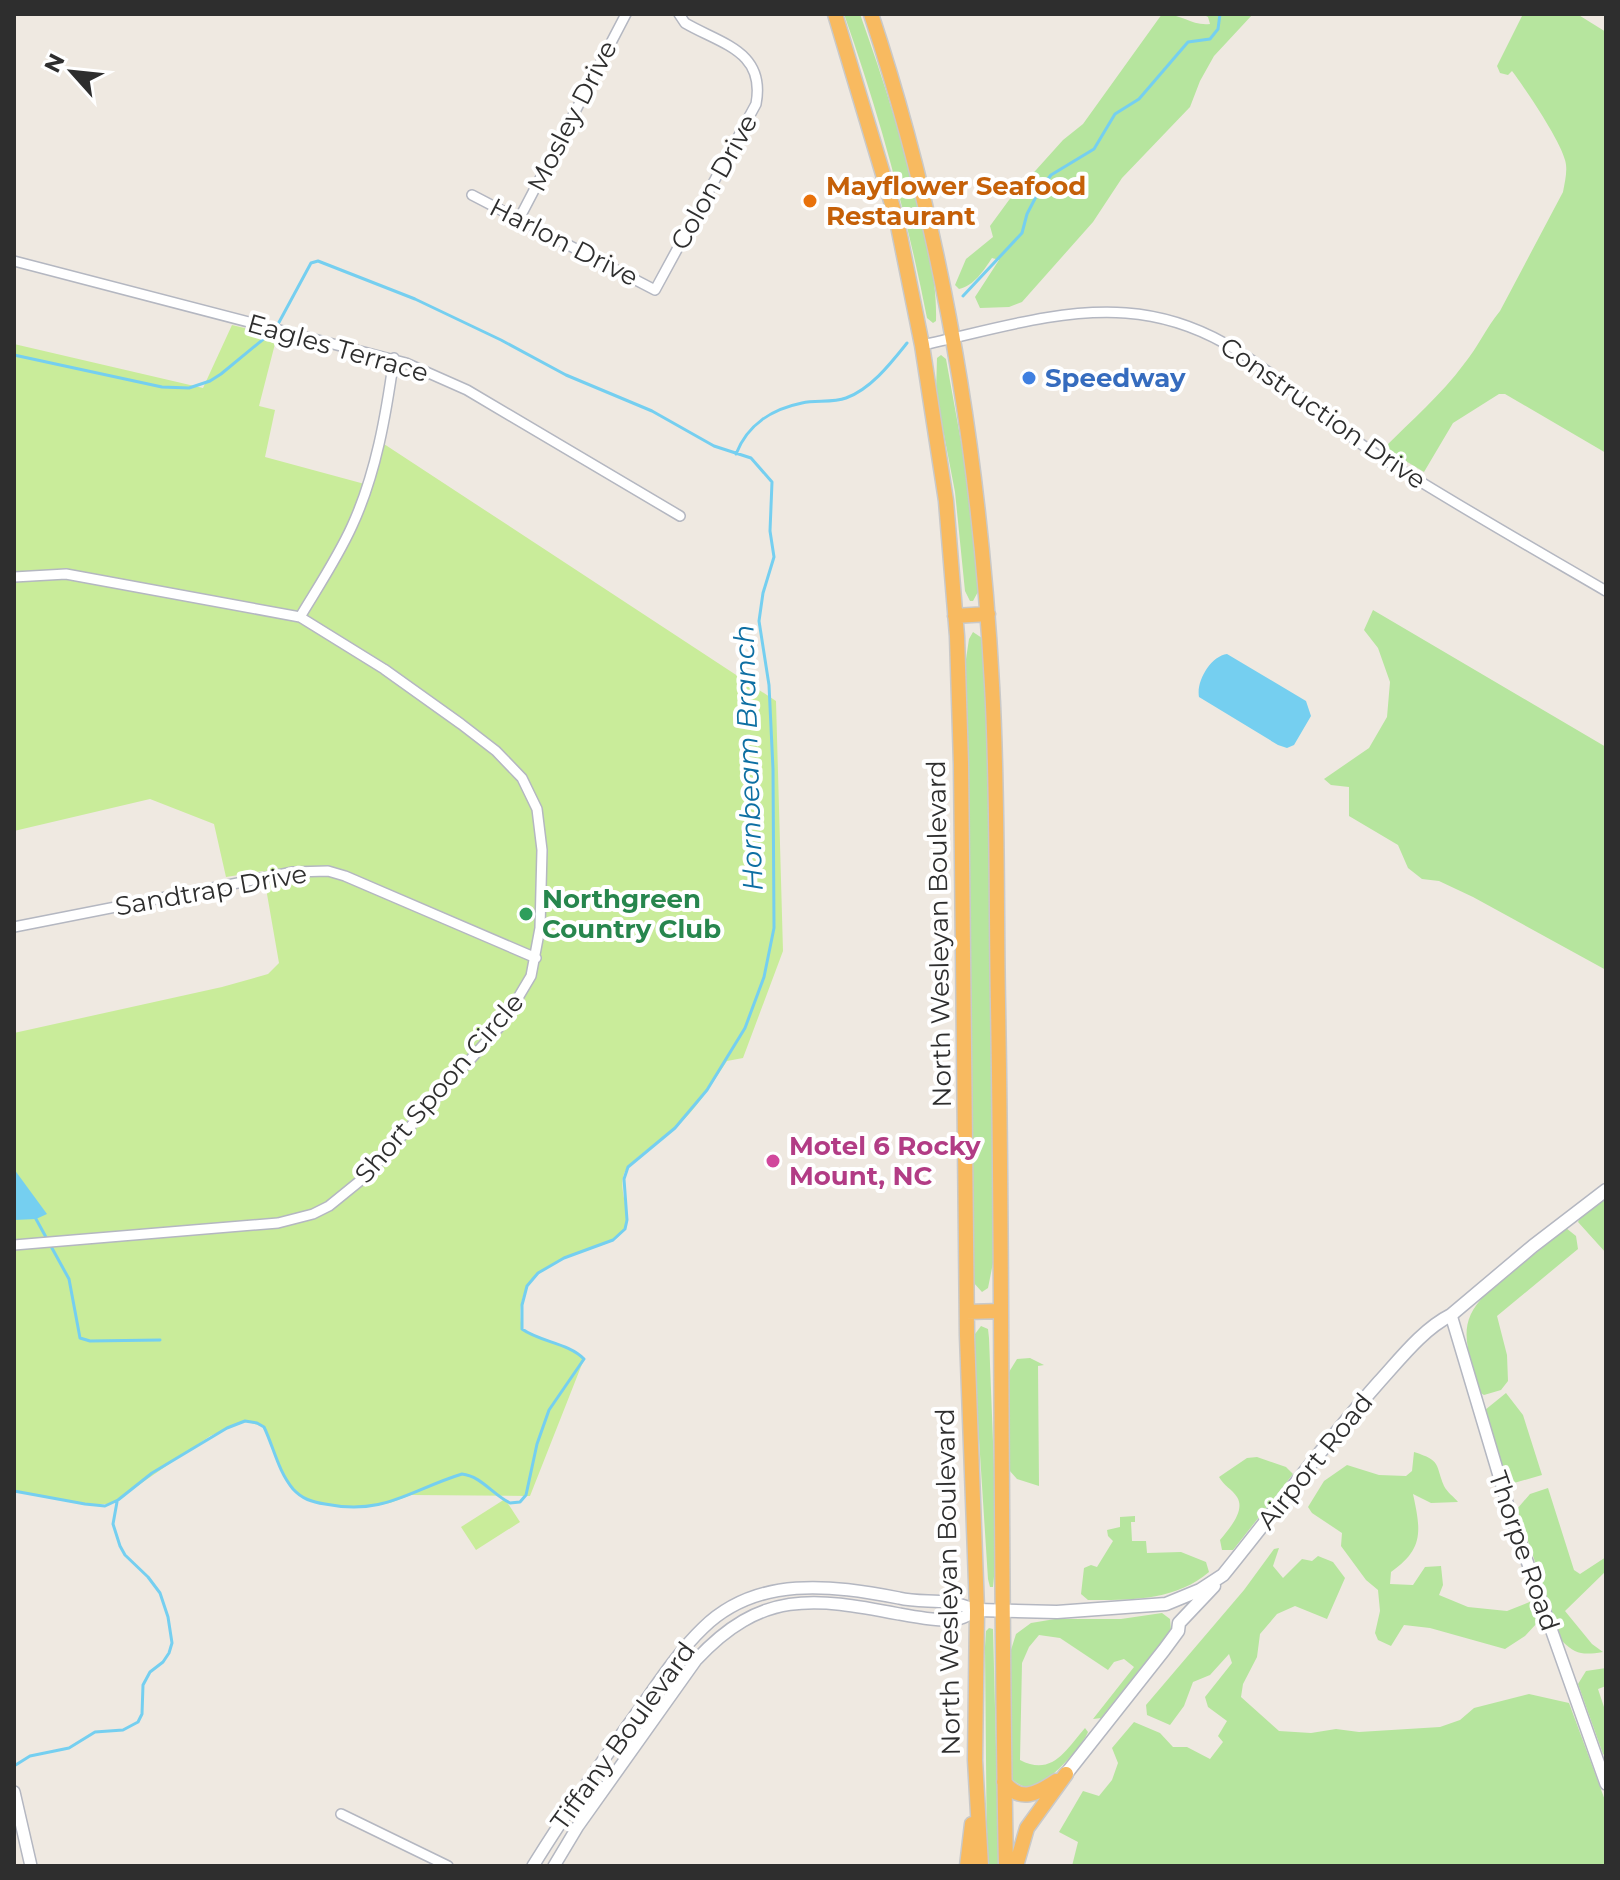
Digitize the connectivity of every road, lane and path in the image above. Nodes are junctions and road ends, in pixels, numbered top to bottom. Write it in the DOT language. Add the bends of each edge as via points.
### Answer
graph roads {
  1 [pos="626,14"];
  2 [pos="679,14"];
  3 [pos="835,14"];
  4 [pos="871,14"];
  5 [pos="472,195"];
  6 [pos="519,219"];
  7 [pos="14,261"];
  8 [pos="655,290"];
  9 [pos="955,338"];
  10 [pos="922,345"];
  11 [pos="394,358"];
  12 [pos="680,516"];
  13 [pos="14,577"];
  14 [pos="1606,591"];
  15 [pos="988,614"];
  16 [pos="955,616"];
  17 [pos="300,617"];
  18 [pos="14,927"];
  19 [pos="536,958"];
  20 [pos="1606,1190"];
  21 [pos="14,1245"];
  22 [pos="1001,1311"];
  23 [pos="967,1312"];
  24 [pos="1451,1315"];
  25 [pos="1223,1575"];
  26 [pos="977,1610"];
  27 [pos="1003,1611"];
  28 [pos="1066,1774"];
  29 [pos="976,1776"];
  30 [pos="1004,1782"];
  31 [pos="1606,1784"];
  32 [pos="14,1792"];
  33 [pos="341,1814"];
  34 [pos="31,1866"];
  35 [pos="448,1866"];
  36 [pos="533,1866"];
  37 [pos="554,1866"];
  38 [pos="967,1866"];
  39 [pos="981,1866"];
  40 [pos="1006,1866"];
  41 [pos="1016,1866"];
  1 -- 6 [label="street, Mosley Drive"];
  2 -- 8 [label="street, Colon Drive" via="685,23 743,55 755,73 758,93"];
  3 -- 10 [label="highway, North Wesleyan Boulevard" via="897,221"];
  4 -- 9 [label="highway, North Wesleyan Boulevard" via="929,215"];
  5 -- 6 [label="street, Harlon Drive"];
  6 -- 8 [label="street, Harlon Drive"];
  7 -- 11 [label="street, Eagles Terrace"];
  9 -- 10 [label="street, Construction Drive"];
  9 -- 14 [label="street, Construction Drive" via="1092,313 1127,313 1187,326 1235,347 1372,452"];
  9 -- 15 [label="highway, North Wesleyan Boulevard"];
  10 -- 16 [label="highway, North Wesleyan Boulevard" via="946,501"];
  11 -- 12 [label="street, Eagles Terrace" via="467,390"];
  11 -- 17 [label="street" via="363,499"];
  13 -- 17 [label="street, Short Spoon Circle" via="66,574"];
  15 -- 16 [label="highway"];
  15 -- 22 [label="highway, North Wesleyan Boulevard"];
  16 -- 23 [label="highway, North Wesleyan Boulevard"];
  17 -- 19 [label="street, Short Spoon Circle" via="461,724 522,778 541,827"];
  18 -- 19 [label="street, Sandtrap Drive" via="293,872 328,871"];
  19 -- 21 [label="street, Short Spoon Circle" via="524,991 503,1023 366,1176 329,1206 259,1226"];
  20 -- 24 [label="main road, Airport Road"];
  22 -- 23 [label="highway"];
  22 -- 27 [label="highway, North Wesleyan Boulevard"];
  23 -- 26 [label="highway, North Wesleyan Boulevard"];
  24 -- 25 [label="main road, Airport Road" via="1381,1381"];
  24 -- 31 [label="street, Thorpe Road" via="1511,1516"];
  25 -- 27 [label="main road, Airport Road" via="1166,1604"];
  25 -- 28 [label="main road" via="1179,1623"];
  26 -- 27 [label="main road, Airport Road"];
  26 -- 29 [label="highway, North Wesleyan Boulevard"];
  26 -- 36 [label="street, Tiffany Boulevard" via="818,1586 774,1591 729,1609 681,1652"];
  26 -- 37 [label="street, Tiffany Boulevard" via="960,1619 917,1618 810,1602 778,1606 744,1620 696,1660"];
  27 -- 30 [label="highway, North Wesleyan Boulevard"];
  28 -- 30 [label="highway" via="1027,1796"];
  28 -- 41 [label="highway" via="1027,1828"];
  29 -- 38 [label="highway"];
  29 -- 39 [label="highway, North Wesleyan Boulevard"];
  30 -- 40 [label="highway, North Wesleyan Boulevard"];
  32 -- 34 [label="street"];
  33 -- 35 [label="street"];
}
